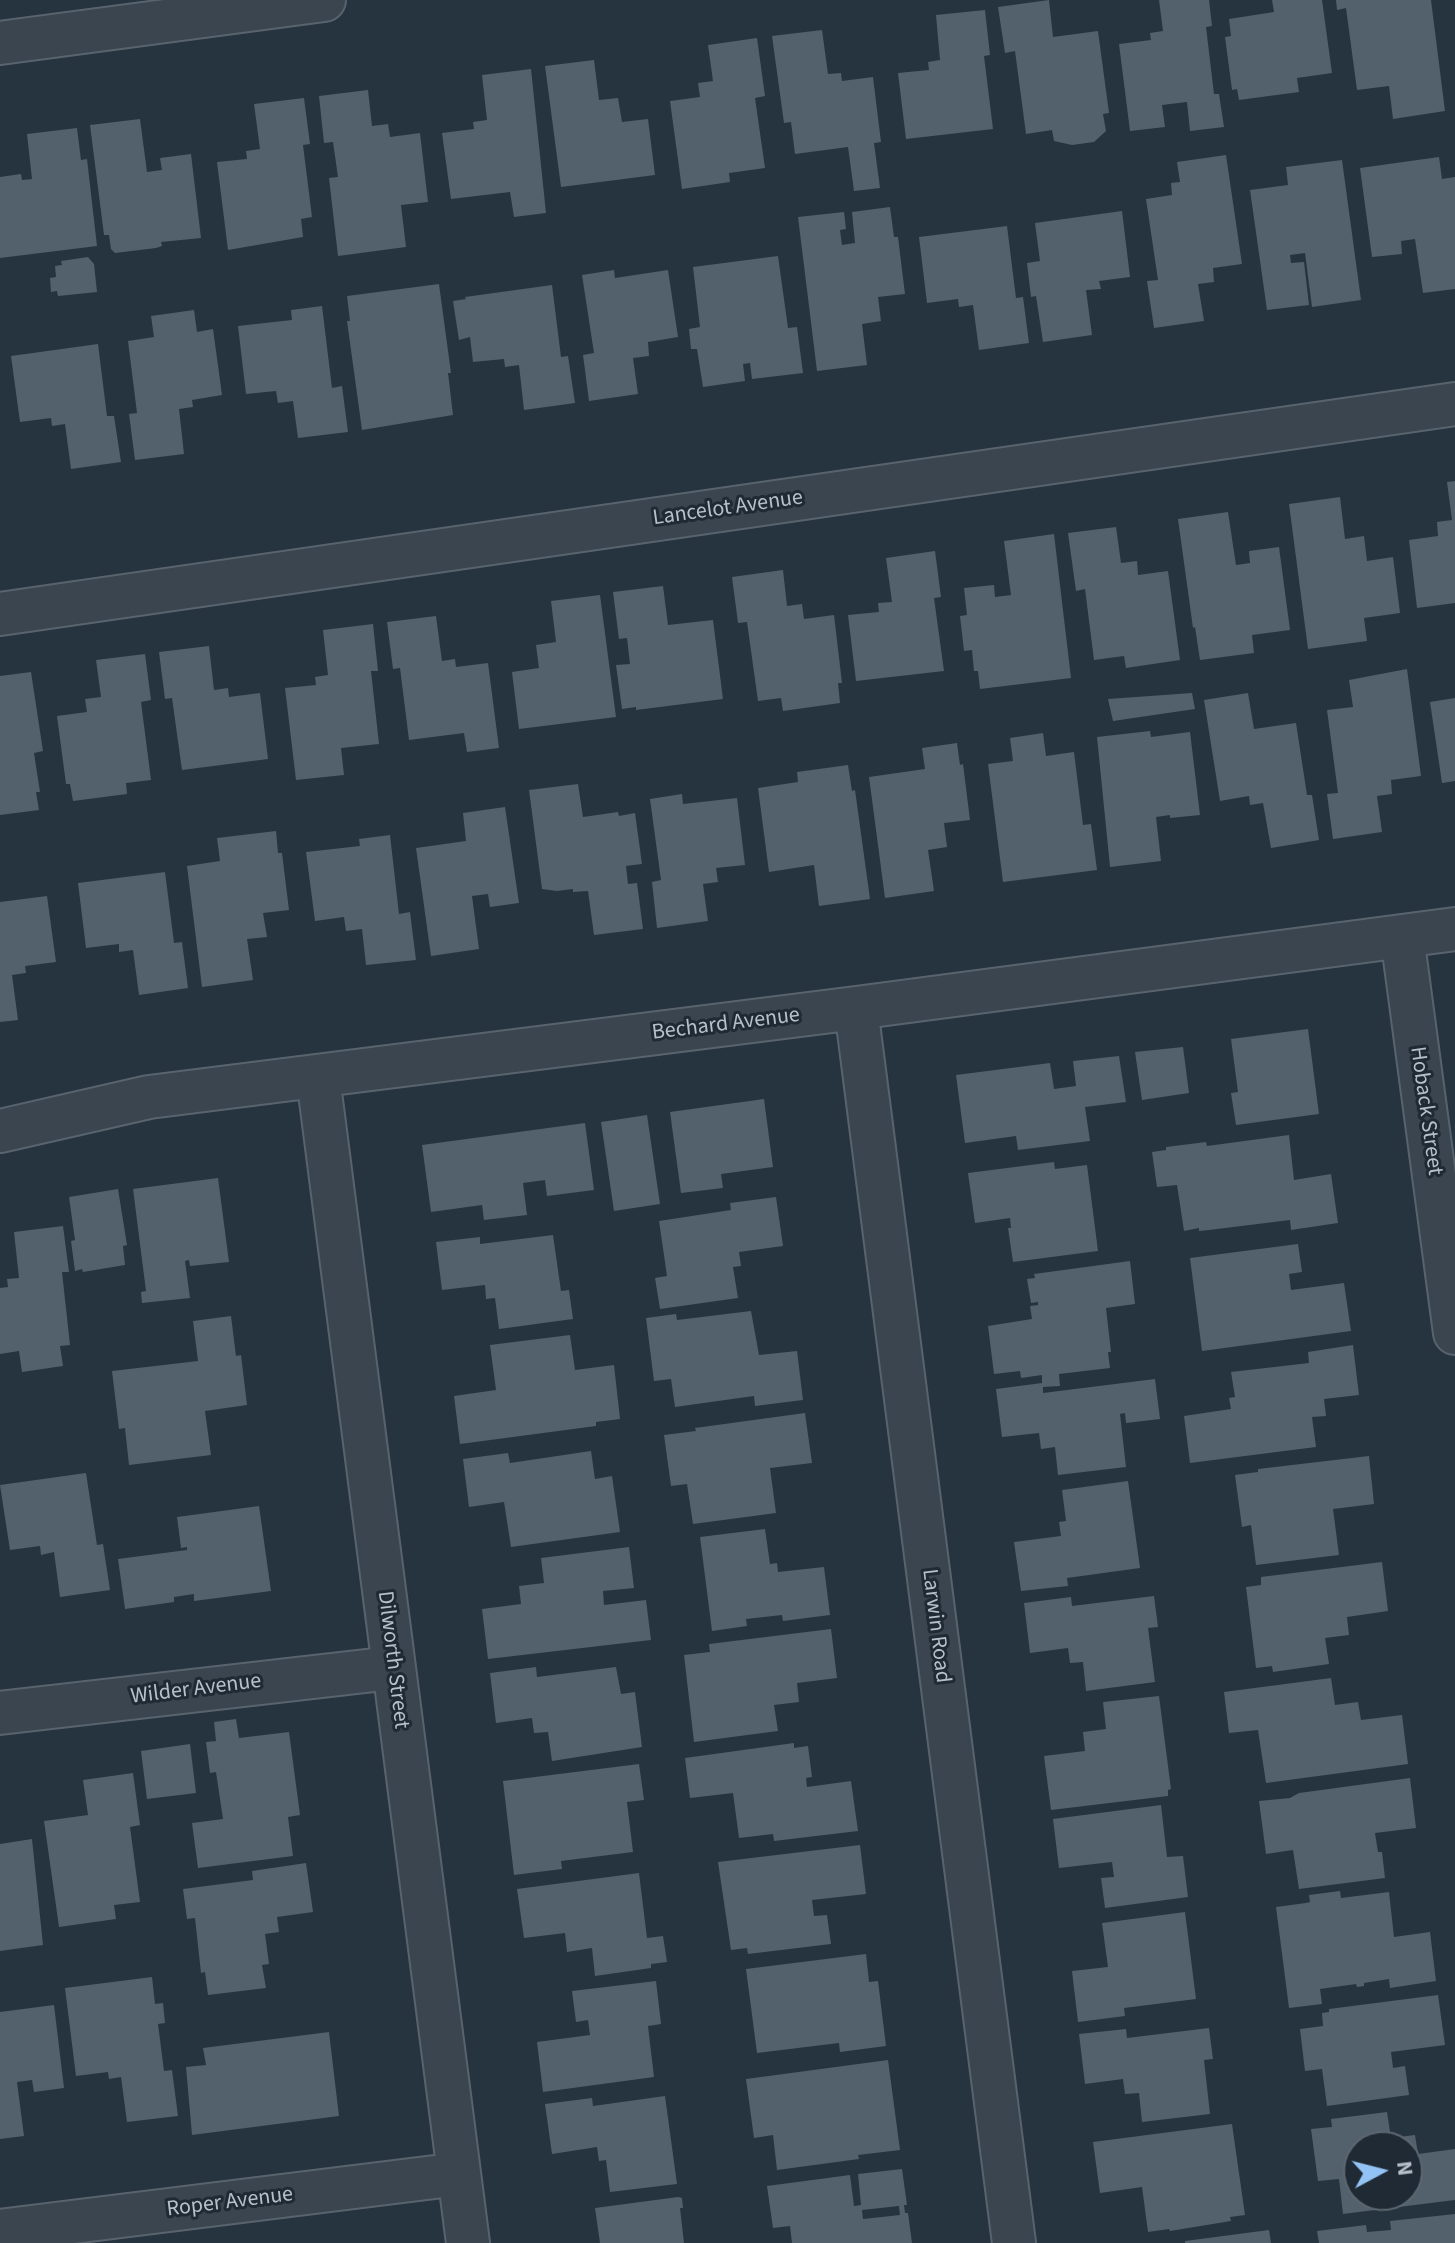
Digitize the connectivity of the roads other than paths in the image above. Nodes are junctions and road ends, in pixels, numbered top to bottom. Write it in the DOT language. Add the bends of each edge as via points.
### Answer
graph roads {
  1 [pos="324,0"];
  2 [pos="0,43"];
  3 [pos="1455,404"];
  4 [pos="0,614"];
  5 [pos="1455,929"];
  6 [pos="1402,936"];
  7 [pos="856,1008"];
  8 [pos="318,1077"];
  9 [pos="0,1131"];
  10 [pos="1455,1333"];
  11 [pos="392,1668"];
  12 [pos="0,1713"];
  13 [pos="459,2174"];
  14 [pos="0,2231"];
  15 [pos="468,2243"];
  16 [pos="1014,2243"];
  1 -- 2 [label="street"];
  3 -- 4 [label="street, Lancelot Avenue"];
  5 -- 6 [label="street, Bechard Avenue"];
  6 -- 7 [label="street, Bechard Avenue"];
  6 -- 10 [label="street, Hoback Street"];
  7 -- 8 [label="street, Bechard Avenue"];
  7 -- 16 [label="street, Larwin Road"];
  8 -- 9 [label="street, Bechard Avenue" via="149,1097"];
  8 -- 11 [label="street, Dilworth Street"];
  11 -- 12 [label="street, Wilder Avenue"];
  11 -- 13 [label="street, Dilworth Street"];
  13 -- 14 [label="street, Roper Avenue"];
  13 -- 15 [label="street, Dilworth Street"];
}
